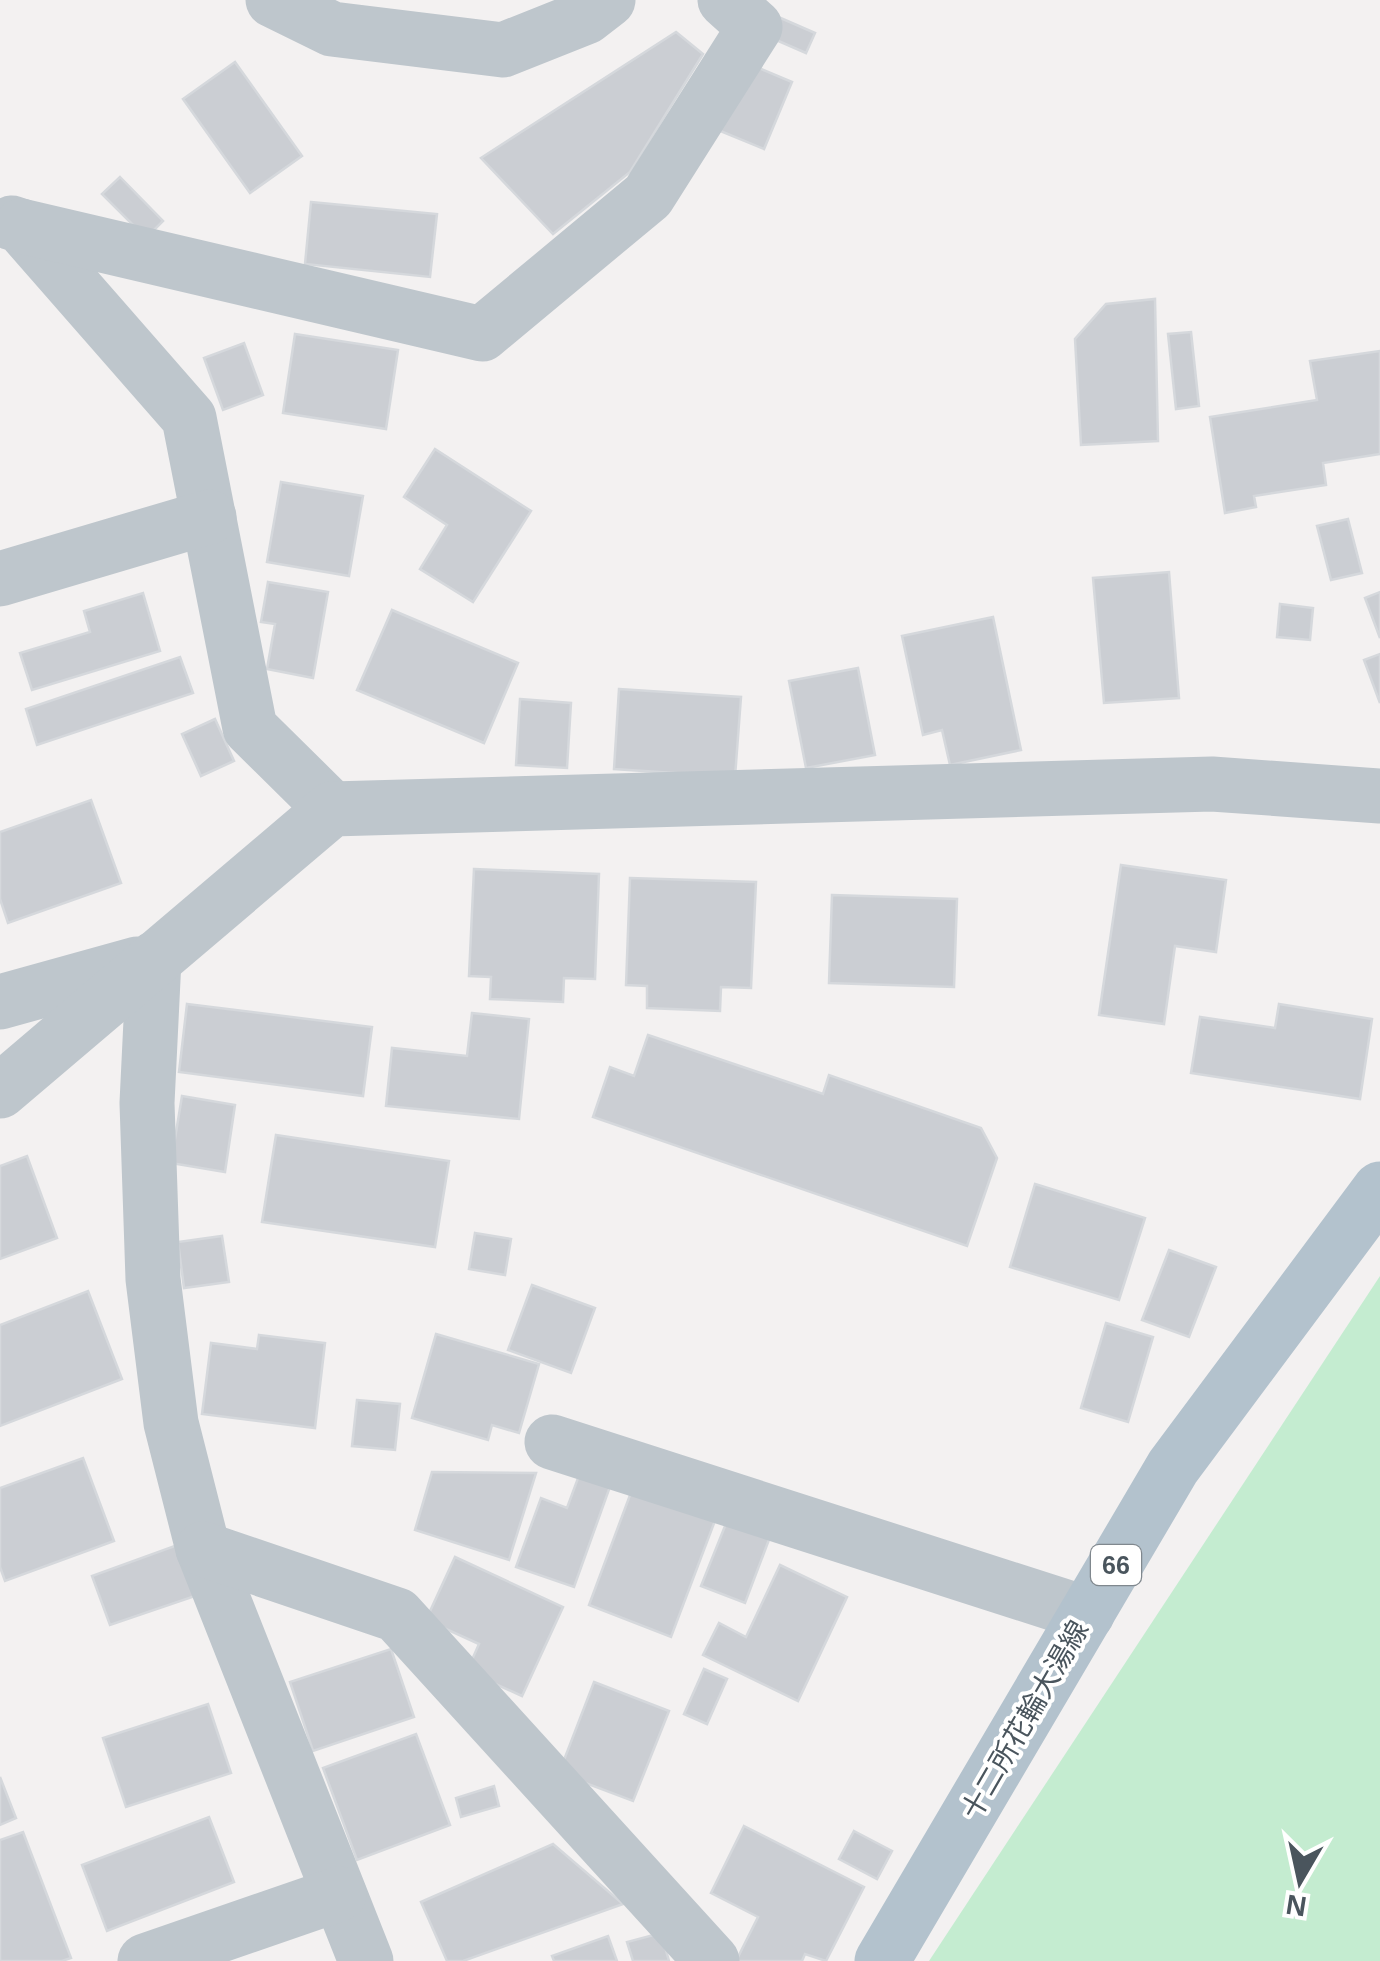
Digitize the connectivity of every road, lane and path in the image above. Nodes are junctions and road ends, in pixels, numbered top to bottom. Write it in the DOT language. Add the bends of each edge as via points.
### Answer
graph roads {
  1 [pos="273,0"];
  2 [pos="608,0"];
  3 [pos="725,0"];
  4 [pos="10,223"];
  5 [pos="209,517"];
  6 [pos="0,579"];
  7 [pos="1380,796"];
  8 [pos="332,809"];
  9 [pos="154,959"];
  10 [pos="0,1002"];
  11 [pos="0,1092"];
  12 [pos="1380,1189"];
  13 [pos="552,1442"];
  14 [pos="203,1549"];
  15 [pos="1087,1614"];
  16 [pos="339,1894"];
  17 [pos="145,1961"];
  18 [pos="366,1961"];
  19 [pos="712,1961"];
  20 [pos="882,1961"];
  1 -- 2 [label="street" via="332,29 503,50"];
  3 -- 4 [label="street" via="755,26 648,196 482,334"];
  4 -- 5 [label="street" via="189,418"];
  5 -- 6 [label="street"];
  5 -- 8 [label="street" via="250,728"];
  7 -- 8 [label="street" via="1212,784"];
  8 -- 9 [label="street"];
  9 -- 10 [label="street"];
  9 -- 11 [label="street"];
  9 -- 14 [label="street" via="147,1103 153,1279 171,1422"];
  12 -- 15 [label="main road, 十二所花輪大湯線 / 66" via="1173,1466"];
  13 -- 15 [label="street"];
  14 -- 16 [label="street"];
  14 -- 19 [label="street" via="397,1615"];
  15 -- 20 [label="main road, 十二所花輪大湯線 / 66"];
  16 -- 17 [label="street"];
  16 -- 18 [label="street"];
}
